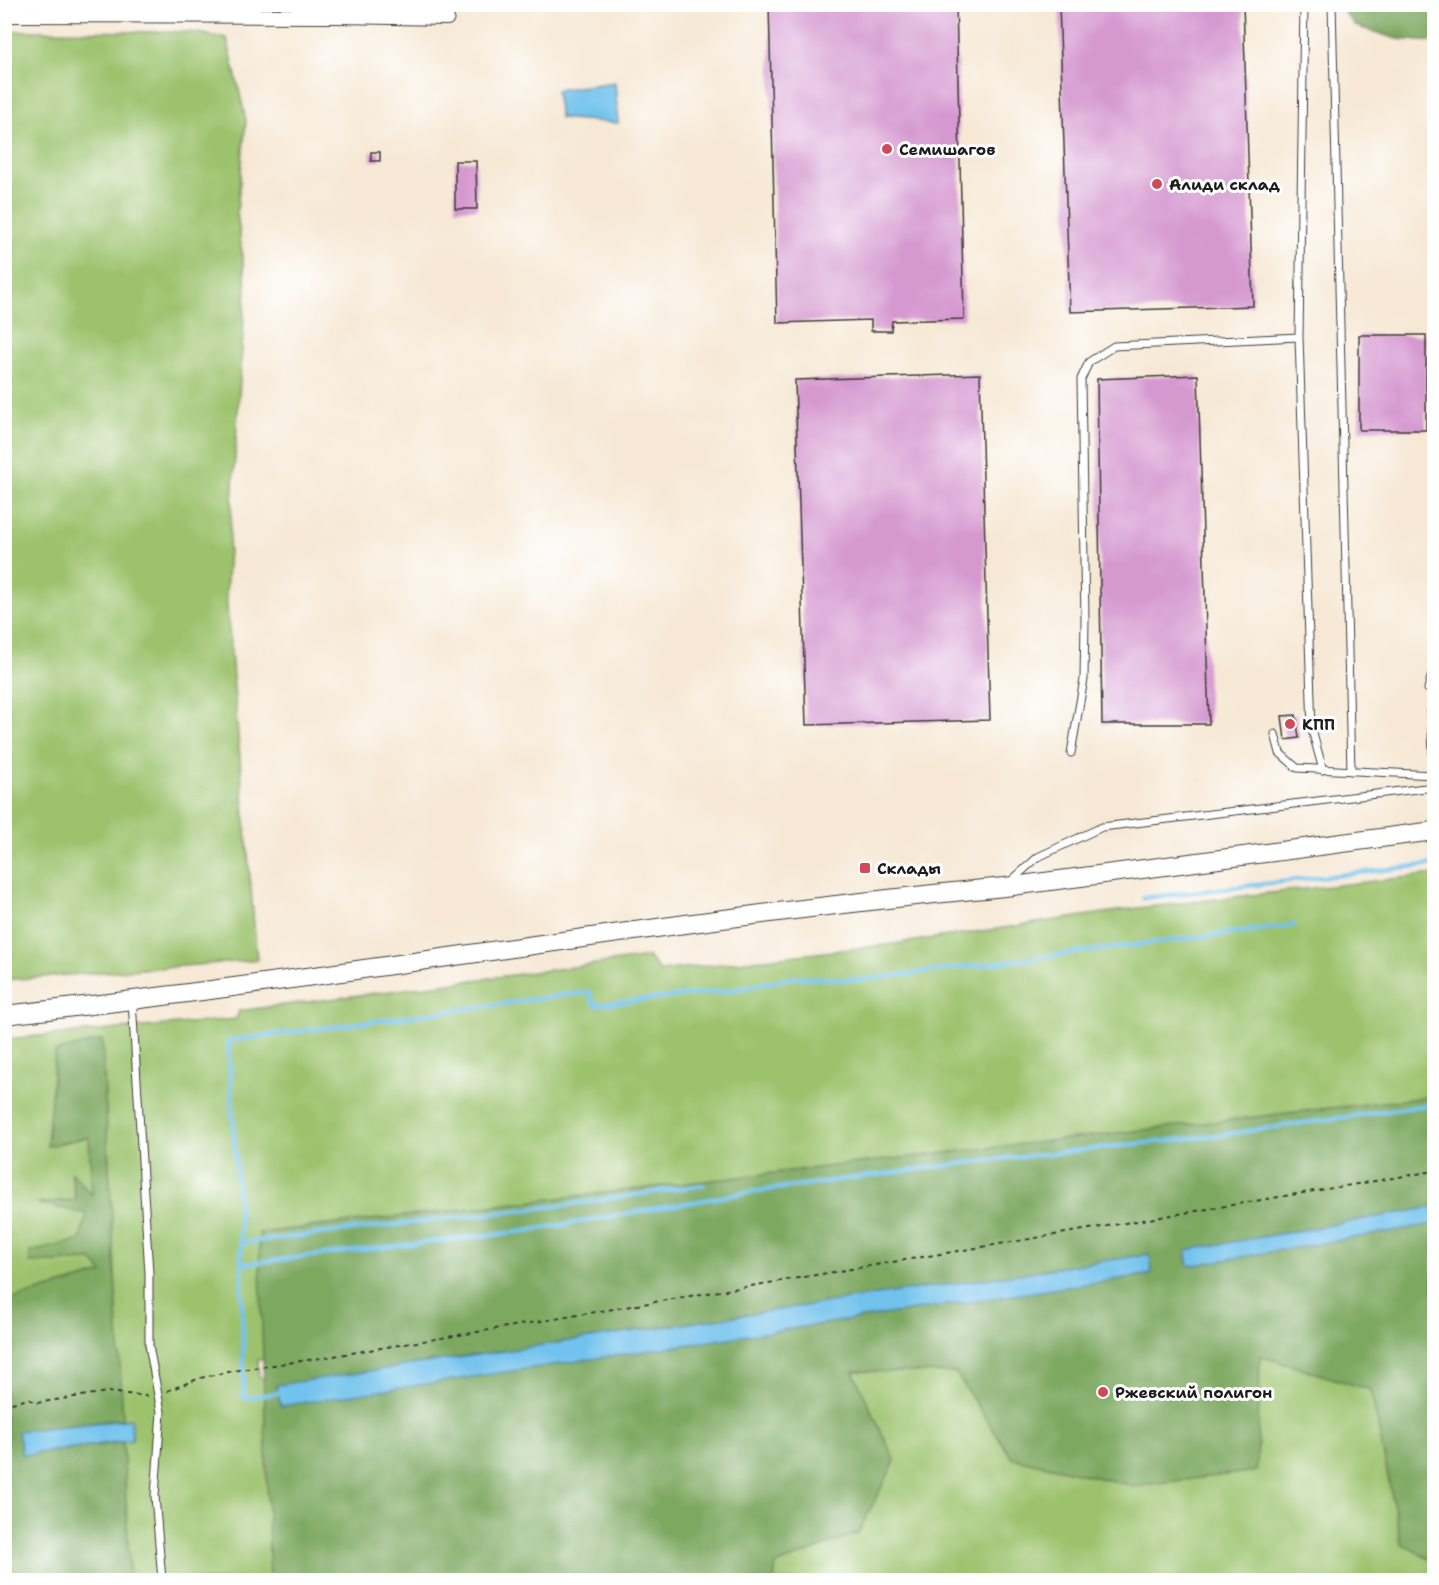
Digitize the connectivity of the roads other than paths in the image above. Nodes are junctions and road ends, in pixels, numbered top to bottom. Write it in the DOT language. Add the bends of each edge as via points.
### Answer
graph roads {
  1 [pos="1304,4"];
  2 [pos="1332,4"];
  3 [pos="338,10"];
  4 [pos="4,15"];
  5 [pos="447,18"];
  6 [pos="1299,337"];
  7 [pos="1434,667"];
  8 [pos="1428,689"];
  9 [pos="1431,710"];
  10 [pos="1275,734"];
  11 [pos="1071,753"];
  12 [pos="1323,770"];
  13 [pos="1351,771"];
  14 [pos="1434,787"];
  15 [pos="1434,831"];
  16 [pos="1005,887"];
  17 [pos="132,1001"];
  18 [pos="4,1015"];
  19 [pos="162,1581"];
  1 -- 6 [label="lane"];
  2 -- 13 [label="lane"];
  3 -- 4 [label="street"];
  3 -- 5 [label="street"];
  6 -- 11 [label="lane" via="1114,346 1089,362 1081,379 1084,679"];
  6 -- 12 [label="lane" via="1311,730"];
  7 -- 8 [label="lane"];
  9 -- 13 [label="lane" via="1434,775"];
  10 -- 12 [label="lane" via="1280,753 1297,768"];
  12 -- 13 [label="lane"];
  14 -- 16 [label="lane" via="1102,827 1038,857"];
  15 -- 16 [label="main road"];
  16 -- 17 [label="main road" via="604,934"];
  17 -- 18 [label="main road"];
  17 -- 19 [label="lane" via="149,1273 149,1345 161,1412 155,1496"];
}
